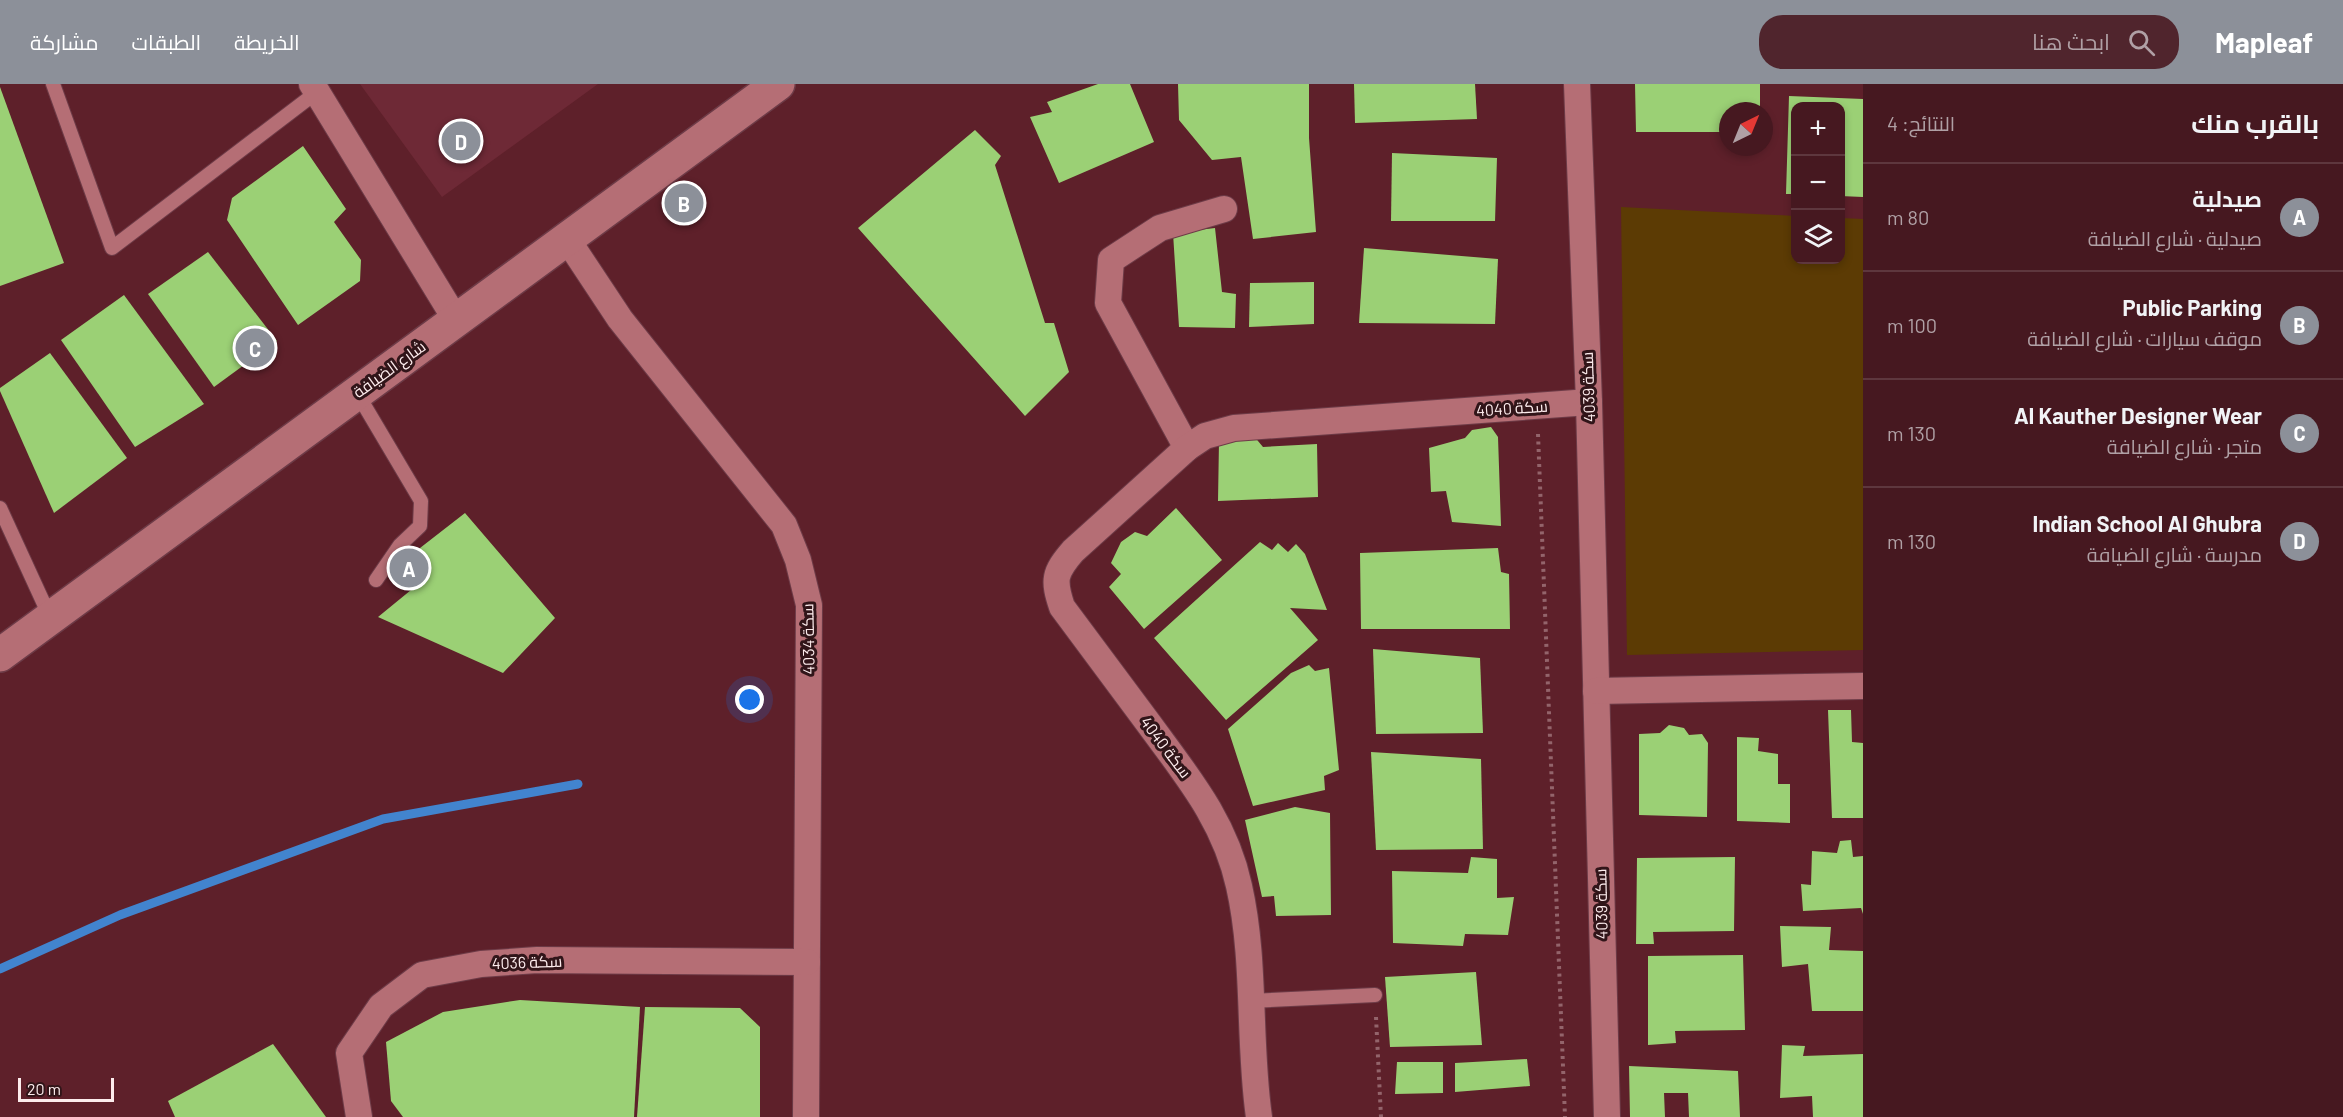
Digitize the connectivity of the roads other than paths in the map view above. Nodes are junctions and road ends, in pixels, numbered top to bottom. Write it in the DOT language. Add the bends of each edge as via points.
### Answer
graph roads {
  1 [pos="53,84"];
  2 [pos="778,84"];
  3 [pos="1578,84"];
  4 [pos="314,88"];
  5 [pos="1224,209"];
  6 [pos="567,239"];
  7 [pos="456,320"];
  8 [pos="357,393"];
  9 [pos="1589,402"];
  10 [pos="1187,448"];
  11 [pos="0,507"];
  12 [pos="5,532"];
  13 [pos="376,580"];
  14 [pos="51,618"];
  15 [pos="0,655"];
  16 [pos="1863,686"];
  17 [pos="1596,691"];
  18 [pos="807,962"];
  19 [pos="1375,995"];
  20 [pos="1250,1001"];
  21 [pos="360,1117"];
  22 [pos="807,1117"];
  23 [pos="1258,1117"];
  24 [pos="1607,1117"];
  1 -- 4 [label="lane" via="112,248"];
  2 -- 6 [label="street, شارع الضيافة"];
  3 -- 9 [label="street, سكة 4039"];
  4 -- 7 [label="street"];
  5 -- 10 [label="street" via="1160,228 1111,260 1108,303"];
  6 -- 7 [label="street, شارع الضيافة"];
  6 -- 18 [label="street, سكة 4034" via="620,320 784,525 798,560 809,605"];
  7 -- 8 [label="street, شارع الضيافة"];
  8 -- 13 [label="lane" via="421,501 420,526 400,545"];
  8 -- 14 [label="street, شارع الضيافة"];
  9 -- 10 [label="street, سكة 4040" via="1234,428 1205,436"];
  9 -- 17 [label="street, سكة 4039"];
  10 -- 20 [label="street, سكة 4040" via="1073,551 1061,566 1055,586 1062,607 1205,800 1226,840 1239,885"];
  11 -- 12 [label="lane"];
  12 -- 14 [label="lane"];
  14 -- 15 [label="street, شارع الضيافة"];
  16 -- 17 [label="street"];
  17 -- 24 [label="street, سكة 4039"];
  18 -- 21 [label="street, سكة 4036" via="537,960 481,964 422,975 381,1006 349,1053"];
  18 -- 22 [label="street, سكة 4034"];
  19 -- 20 [label="lane"];
  20 -- 23 [label="street, سكة 4040"];
}
